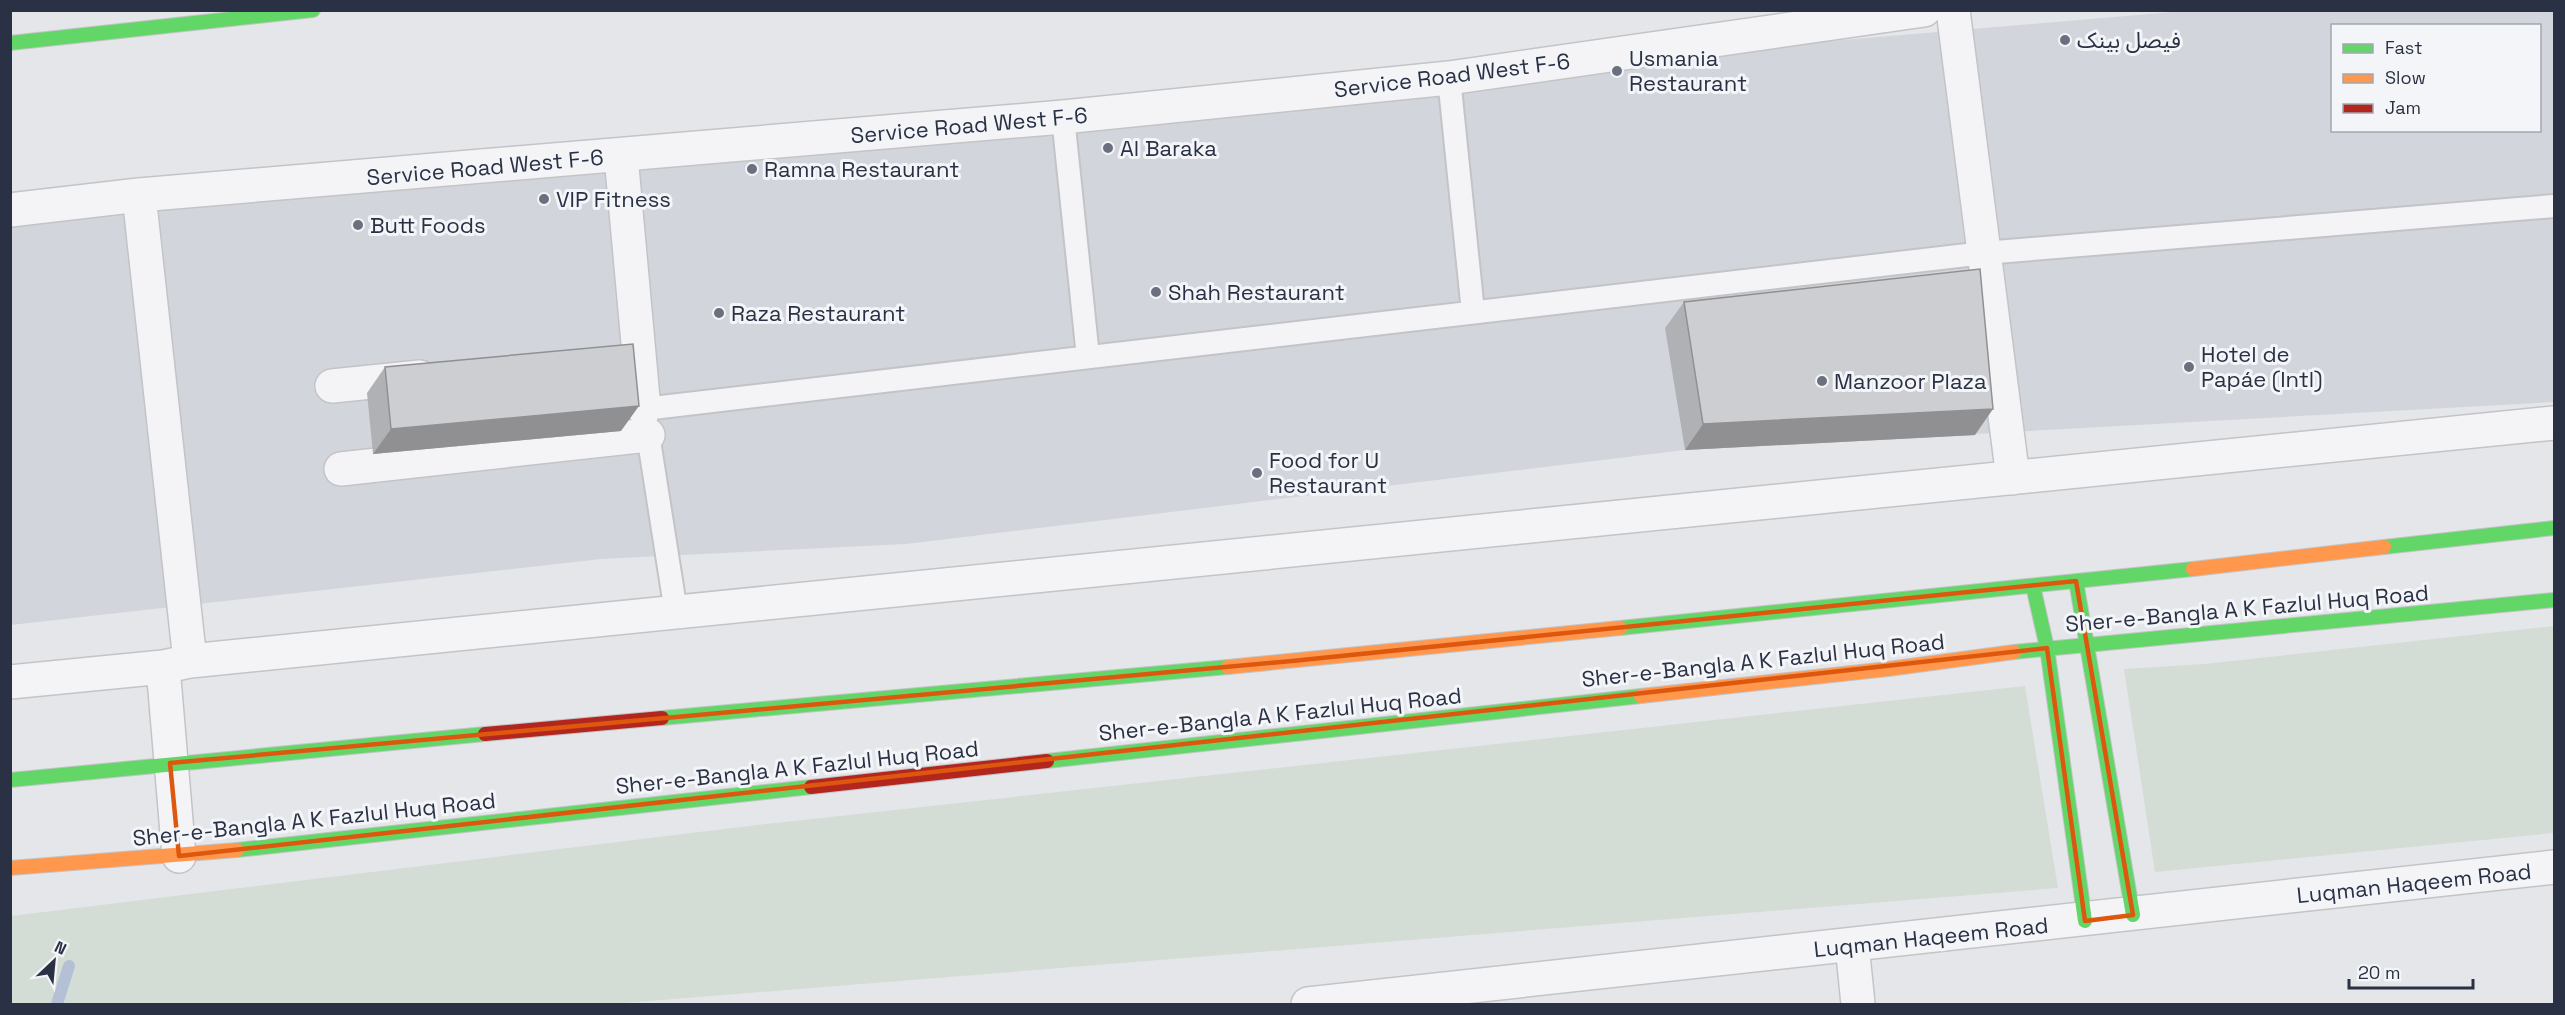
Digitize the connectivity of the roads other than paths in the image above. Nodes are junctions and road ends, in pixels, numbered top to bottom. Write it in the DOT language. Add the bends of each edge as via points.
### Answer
graph roads {
  1 [pos="313,10"];
  2 [pos="1924,10"];
  3 [pos="1953,10"];
  4 [pos="10,43"];
  5 [pos="1449,78"];
  6 [pos="1063,117"];
  7 [pos="621,156"];
  8 [pos="139,195"];
  9 [pos="2554,206"];
  10 [pos="10,210"];
  11 [pos="1984,253"];
  12 [pos="1473,312"];
  13 [pos="1088,357"];
  14 [pos="450,373"];
  15 [pos="332,386"];
  16 [pos="646,422"];
  17 [pos="2554,423"];
  18 [pos="341,469"];
  19 [pos="2013,478"];
  20 [pos="2554,528"];
  21 [pos="2076,581"];
  22 [pos="2033,586"];
  23 [pos="2554,600"];
  24 [pos="676,612"];
  25 [pos="2088,644"];
  26 [pos="2047,648"];
  27 [pos="176,664"];
  28 [pos="10,682"];
  29 [pos="170,763"];
  30 [pos="10,780"];
  31 [pos="179,856"];
  32 [pos="2554,867"];
  33 [pos="10,868"];
  34 [pos="2133,915"];
  35 [pos="2085,921"];
  36 [pos="1852,945"];
  37 [pos="1552,991"];
  38 [pos="1308,1005"];
  39 [pos="1858,1005"];
  1 -- 4 [label="main road"];
  2 -- 5 [label="street, Service Road West F-6"];
  3 -- 11 [label="street"];
  5 -- 6 [label="street, Service Road West F-6"];
  5 -- 12 [label="lane"];
  6 -- 7 [label="street, Service Road West F-6"];
  6 -- 13 [label="lane"];
  7 -- 8 [label="street, Service Road West F-6"];
  7 -- 16 [label="street" via="627,355"];
  8 -- 10 [label="street, Service Road West F-6"];
  8 -- 27 [label="street"];
  9 -- 11 [label="lane"];
  11 -- 12 [label="lane"];
  11 -- 19 [label="street"];
  12 -- 13 [label="lane"];
  13 -- 16 [label="lane"];
  14 -- 15 [label="street"];
  16 -- 18 [label="street"];
  16 -- 24 [label="lane"];
  17 -- 19 [label="street"];
  19 -- 24 [label="street"];
  20 -- 21 [label="main road, Sher-e-Bangla A K Fazlul Huq Road"];
  21 -- 22 [label="main road, Sher-e-Bangla A K Fazlul Huq Road"];
  21 -- 25 [label="main road"];
  22 -- 26 [label="main road"];
  22 -- 29 [label="main road, Sher-e-Bangla A K Fazlul Huq Road" via="1292,661"];
  23 -- 25 [label="main road, Sher-e-Bangla A K Fazlul Huq Road"];
  24 -- 27 [label="street"];
  25 -- 26 [label="main road, Sher-e-Bangla A K Fazlul Huq Road"];
  25 -- 34 [label="main road"];
  26 -- 31 [label="main road, Sher-e-Bangla A K Fazlul Huq Road"];
  26 -- 35 [label="main road"];
  27 -- 28 [label="street"];
  27 -- 29 [label="street"];
  29 -- 30 [label="main road, Sher-e-Bangla A K Fazlul Huq Road"];
  29 -- 31 [label="street"];
  31 -- 33 [label="main road, Sher-e-Bangla A K Fazlul Huq Road"];
  32 -- 34 [label="street, Luqman Haqeem Road"];
  34 -- 35 [label="street, Luqman Haqeem Road"];
  35 -- 36 [label="street, Luqman Haqeem Road"];
  36 -- 37 [label="street, Luqman Haqeem Road"];
  36 -- 39 [label="street"];
  37 -- 38 [label="street, Luqman Haqeem Road"];
}
